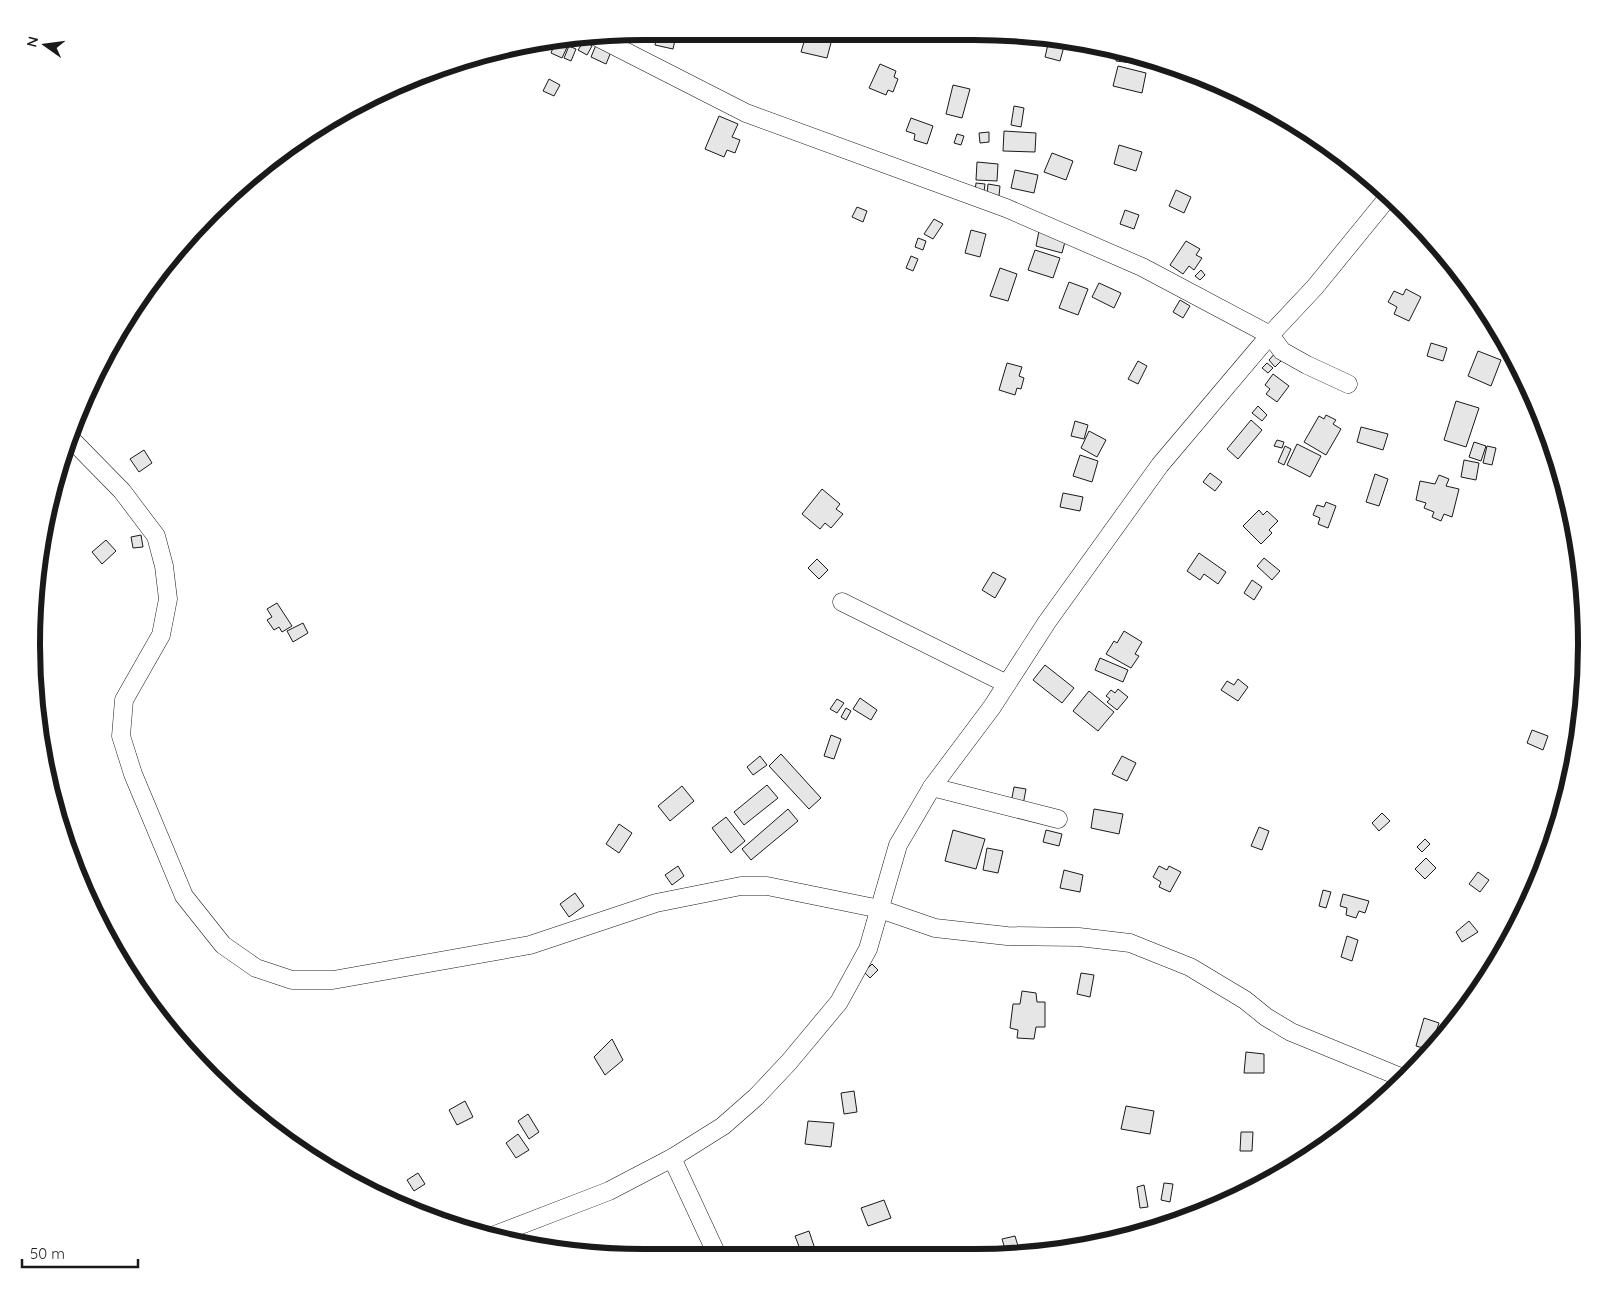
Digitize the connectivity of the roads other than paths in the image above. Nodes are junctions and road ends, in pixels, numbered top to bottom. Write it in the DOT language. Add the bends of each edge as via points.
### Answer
graph roads {
  1 [pos="603,41"];
  2 [pos="1385,202"];
  3 [pos="1270,335"];
  4 [pos="1348,384"];
  5 [pos="74,443"];
  6 [pos="842,602"];
  7 [pos="1007,684"];
  8 [pos="932,787"];
  9 [pos="1058,819"];
  10 [pos="880,909"];
  11 [pos="1397,1076"];
  12 [pos="672,1158"];
  13 [pos="504,1232"];
  14 [pos="714,1249"];
  1 -- 3 [label="street" via="746,113 1006,208 1142,267"];
  2 -- 3 [label="street" via="1315,288"];
  3 -- 4 [label="street" via="1282,351"];
  3 -- 7 [label="street" via="1160,465 1047,622"];
  5 -- 10 [label="street" via="122,491 156,536 164,566 168,599 161,635 124,700 121,736 133,774 184,896 224,945 256,968 292,980 333,980 530,945 656,902 741,886 766,886"];
  6 -- 7 [label="street"];
  7 -- 8 [label="street"];
  8 -- 9 [label="street"];
  8 -- 10 [label="street" via="898,845"];
  10 -- 11 [label="street" via="935,928 1130,943 1190,967 1291,1032"];
  10 -- 12 [label="street" via="868,949 839,1002 795,1055 756,1097 723,1126"];
  12 -- 13 [label="street" via="609,1191"];
  12 -- 14 [label="street"];
}
